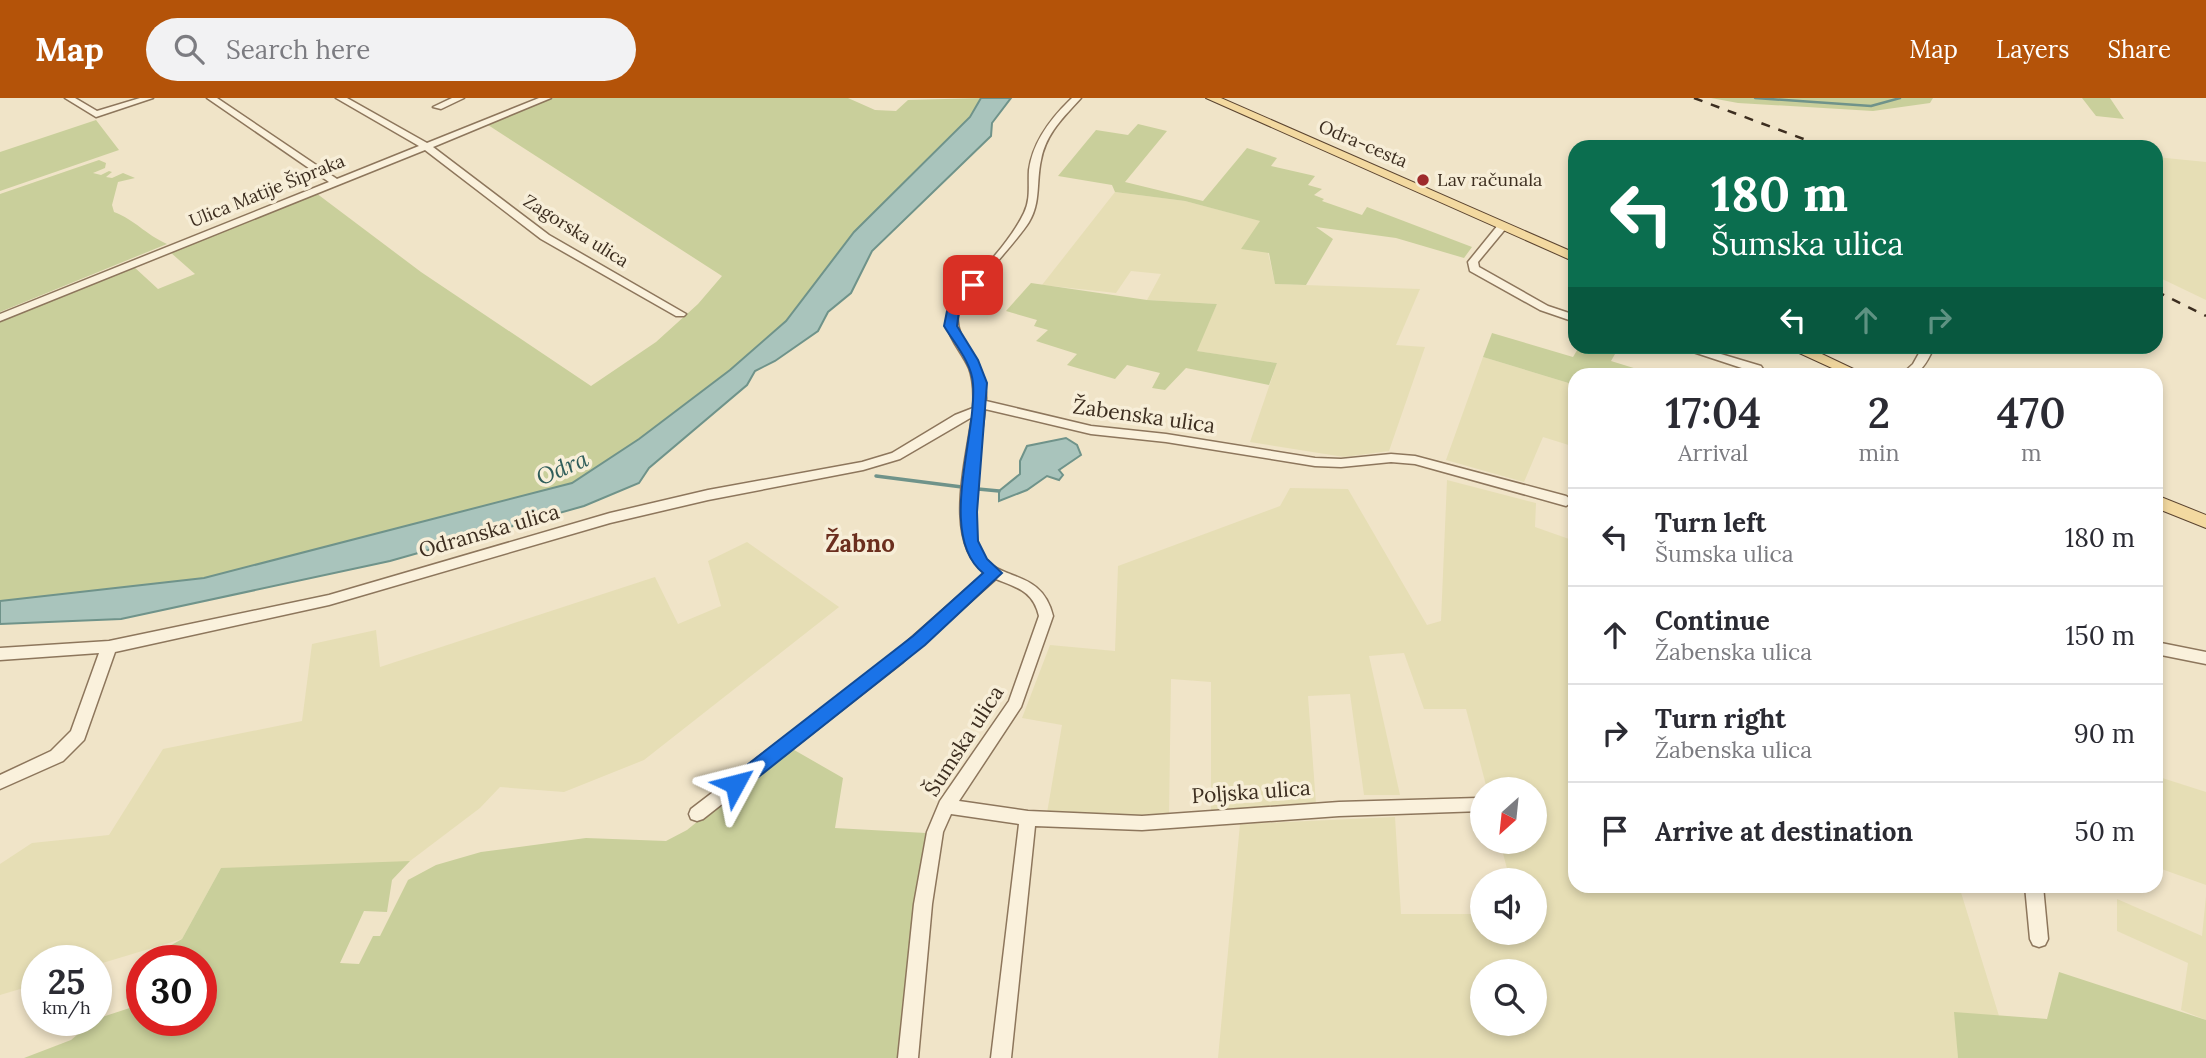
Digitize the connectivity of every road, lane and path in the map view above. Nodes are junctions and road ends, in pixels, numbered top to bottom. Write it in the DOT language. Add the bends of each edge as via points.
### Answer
graph roads {
  1 [pos="69,98"];
  2 [pos="149,98"];
  3 [pos="211,98"];
  4 [pos="362,98"];
  5 [pos="458,98"];
  6 [pos="547,98"];
  7 [pos="1077,98"];
  8 [pos="1212,98"];
  9 [pos="345,100"];
  10 [pos="438,107"];
  11 [pos="425,146"];
  12 [pos="335,182"];
  13 [pos="1502,227"];
  14 [pos="1568,255"];
  15 [pos="680,314"];
  16 [pos="1568,317"];
  17 [pos="0,318"];
  18 [pos="1706,354"];
  19 [pos="1810,354"];
  20 [pos="1755,368"];
  21 [pos="1843,368"];
  22 [pos="979,407"];
  23 [pos="1566,501"];
  24 [pos="2163,504"];
  25 [pos="2206,522"];
  26 [pos="994,573"];
  27 [pos="109,647"];
  28 [pos="2163,649"];
  29 [pos="0,654"];
  30 [pos="2206,658"];
  31 [pos="0,782"];
  32 [pos="1470,805"];
  33 [pos="946,806"];
  34 [pos="697,814"];
  35 [pos="1028,818"];
  36 [pos="2035,893"];
  37 [pos="2039,939"];
  38 [pos="908,1058"];
  39 [pos="1001,1058"];
  1 -- 2 [label="street" via="96,114"];
  3 -- 12 [label="street"];
  4 -- 9 [label="street"];
  5 -- 10 [label="street"];
  6 -- 11 [label="street, Ulica Matije Šipraka"];
  7 -- 22 [label="street" via="1048,129 1037,156 1028,216 950,318 980,383"];
  8 -- 13 [label="main road, Odra-cesta"];
  9 -- 11 [label="street, Zagorska ulica"];
  11 -- 12 [label="street, Ulica Matije Šipraka"];
  11 -- 15 [label="street, Zagorska ulica" via="545,237"];
  12 -- 17 [label="street, Ulica Matije Šipraka"];
  13 -- 14 [label="main road, Odra-cesta"];
  13 -- 16 [label="street" via="1473,262 1474,269"];
  18 -- 20 [label="street"];
  19 -- 21 [label="main road"];
  22 -- 23 [label="street, Žabenska ulica" via="1091,430 1315,462 1415,460"];
  22 -- 26 [label="street, Šumska ulica" via="970,541 981,562"];
  22 -- 27 [label="street, Odranska ulica" via="896,456 863,466 622,515 329,600"];
  24 -- 25 [label="main road"];
  26 -- 33 [label="street, Šumska ulica" via="1032,589 1044,602 1046,615 1016,703"];
  26 -- 34 [label="street" via="898,658"];
  27 -- 29 [label="street, Odranska ulica"];
  27 -- 31 [label="street" via="78,735 57,756"];
  28 -- 30 [label="street"];
  32 -- 35 [label="street, Poljska ulica" via="1142,823"];
  33 -- 35 [label="street, Poljska ulica"];
  33 -- 38 [label="street, Šumska ulica" via="935,832 926,882"];
  35 -- 39 [label="street"];
  36 -- 37 [label="street"];
}
